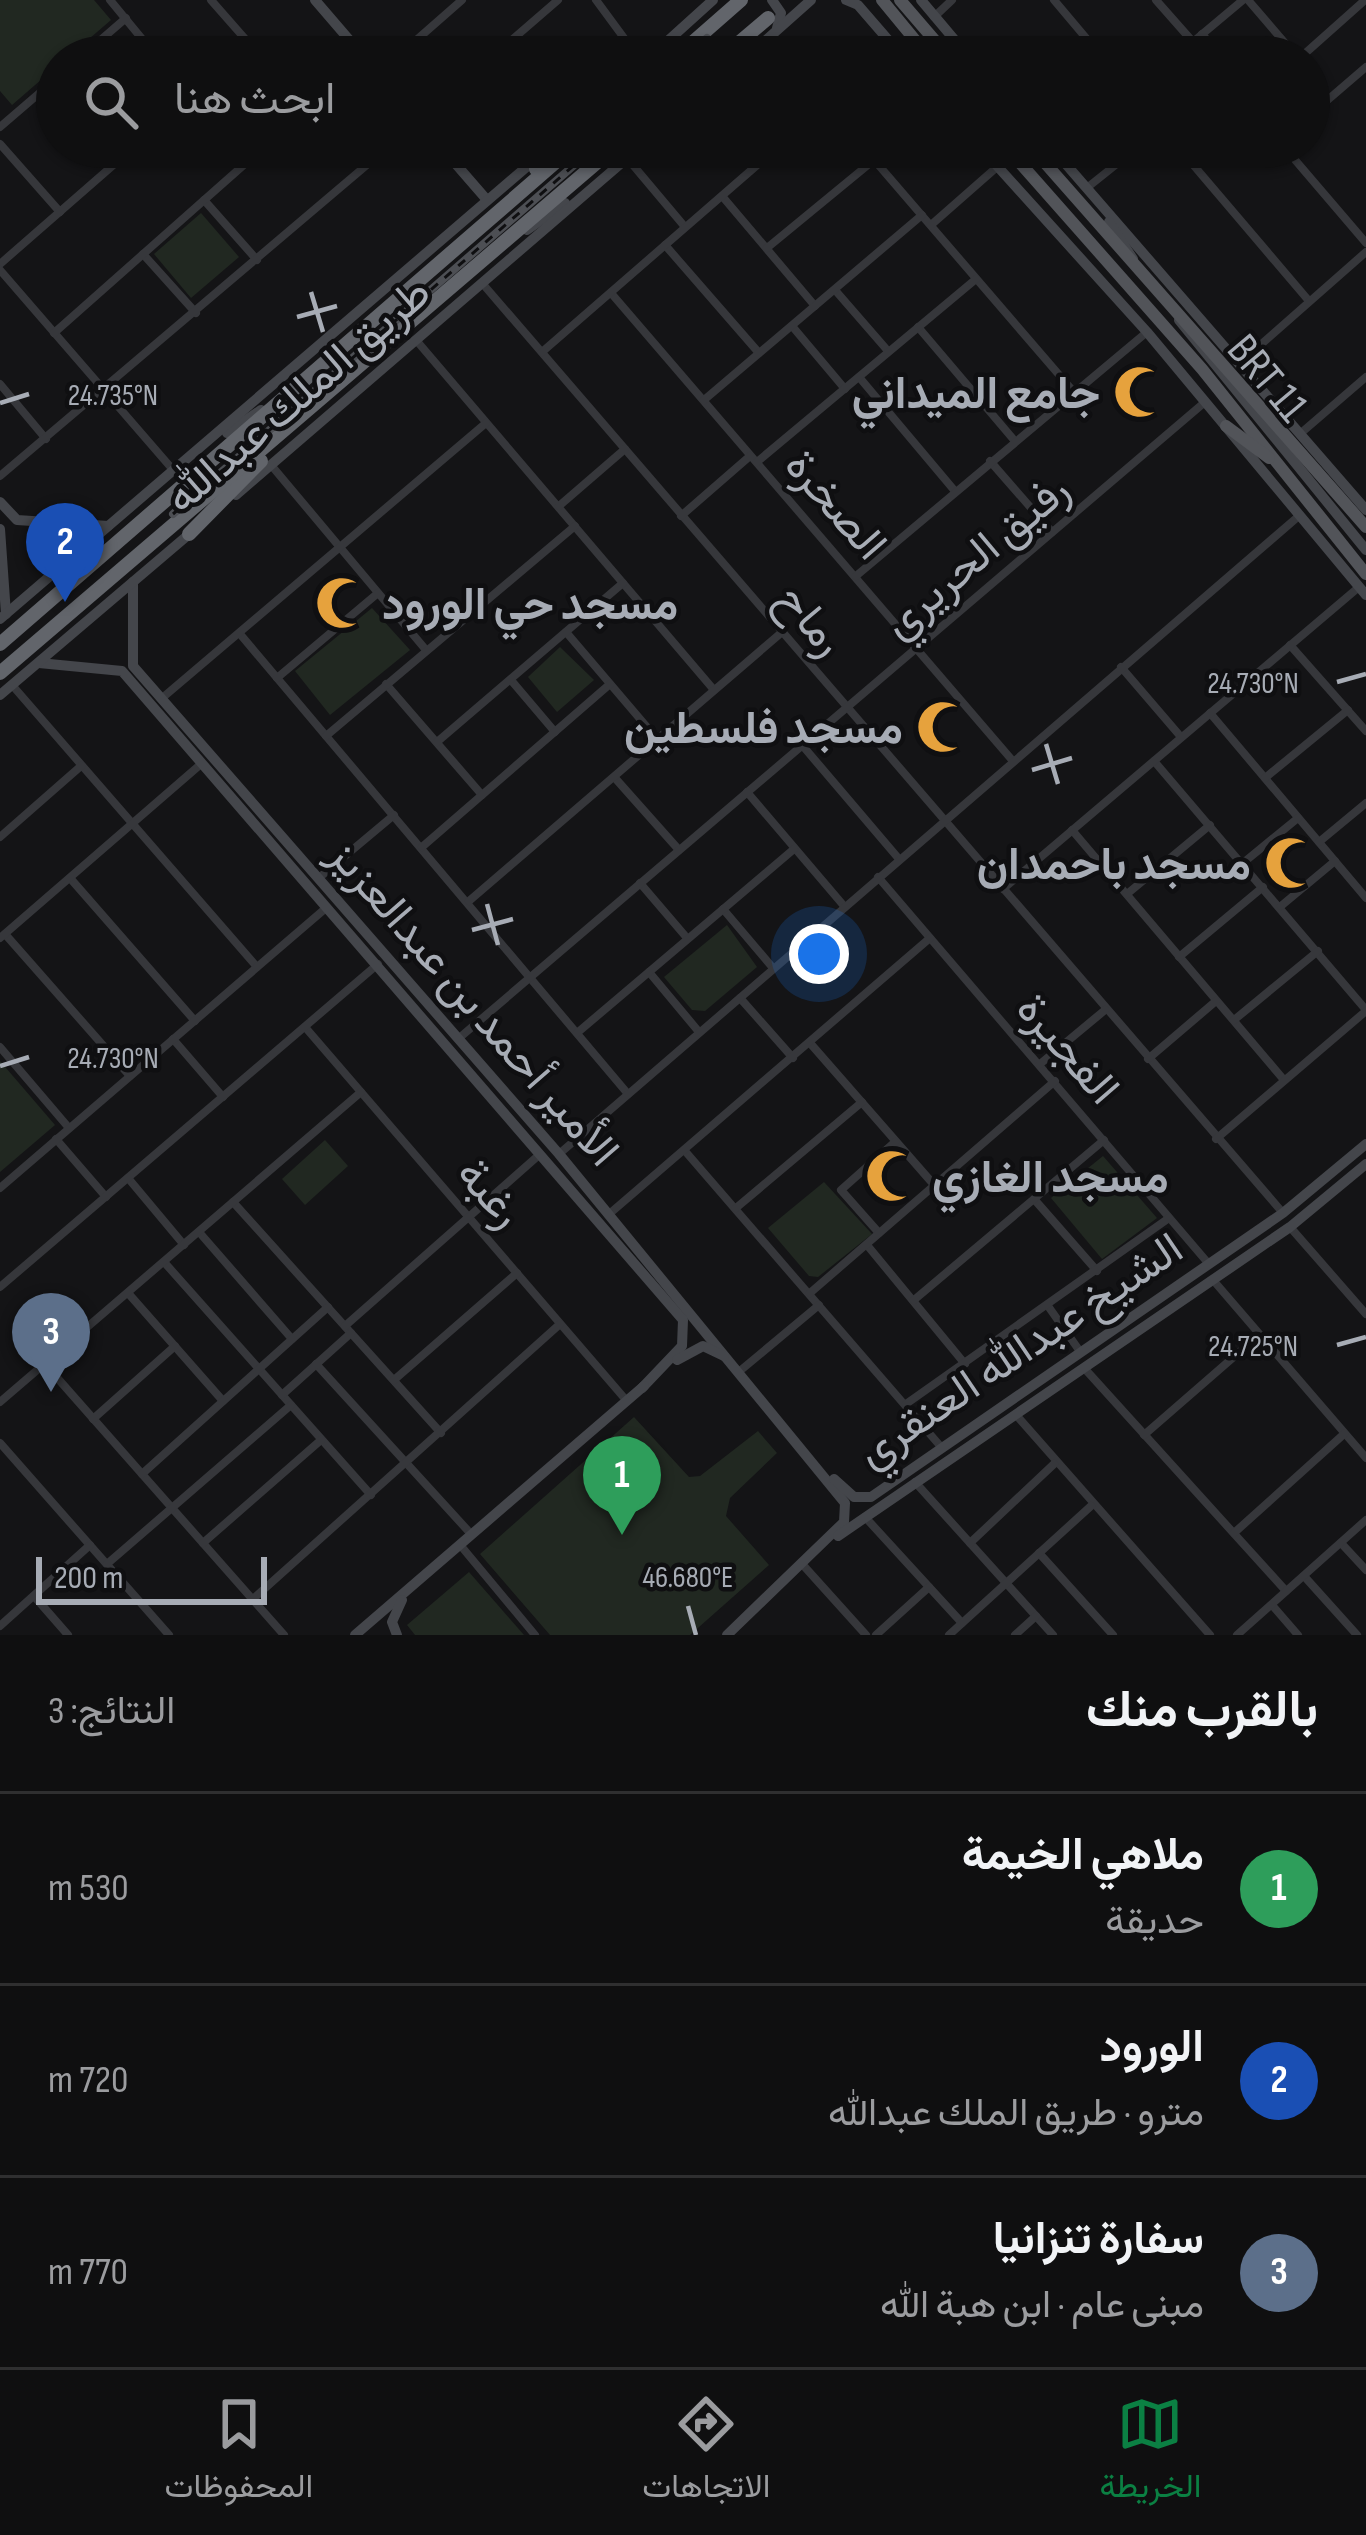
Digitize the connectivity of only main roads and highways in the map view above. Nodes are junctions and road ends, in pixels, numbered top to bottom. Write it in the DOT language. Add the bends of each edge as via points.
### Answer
graph roads {
  1 [pos="741,0"];
  2 [pos="882,0"];
  3 [pos="900,0"];
  4 [pos="768,18"];
  5 [pos="700,36"];
  6 [pos="747,36"];
  7 [pos="911,36"];
  8 [pos="932,36"];
  9 [pos="534,168"];
  10 [pos="549,168"];
  11 [pos="604,168"];
  12 [pos="1024,168"];
  13 [pos="1050,168"];
  14 [pos="468,239"];
  15 [pos="311,406"];
  16 [pos="1226,426"];
  17 [pos="1280,465"];
  18 [pos="1366,527"];
  19 [pos="189,534"];
  20 [pos="1364,586"];
  21 [pos="0,644"];
  22 [pos="0,673"];
  1 -- 5 [label="highway"];
  2 -- 7 [label="main road"];
  3 -- 8 [label="main road"];
  4 -- 6 [label="highway"];
  9 -- 14 [label="highway"];
  10 -- 14 [label="highway, طريق الملك عبدالله"];
  11 -- 15 [label="highway, طريق الملك عبدالله" via="488,254"];
  12 -- 17 [label="main road"];
  13 -- 18 [label="main road"];
  14 -- 21 [label="highway, طريق الملك عبدالله"];
  15 -- 19 [label="highway"];
  15 -- 22 [label="highway, طريق الملك عبدالله"];
  16 -- 17 [label="main road"];
  17 -- 20 [label="main road"];
}
